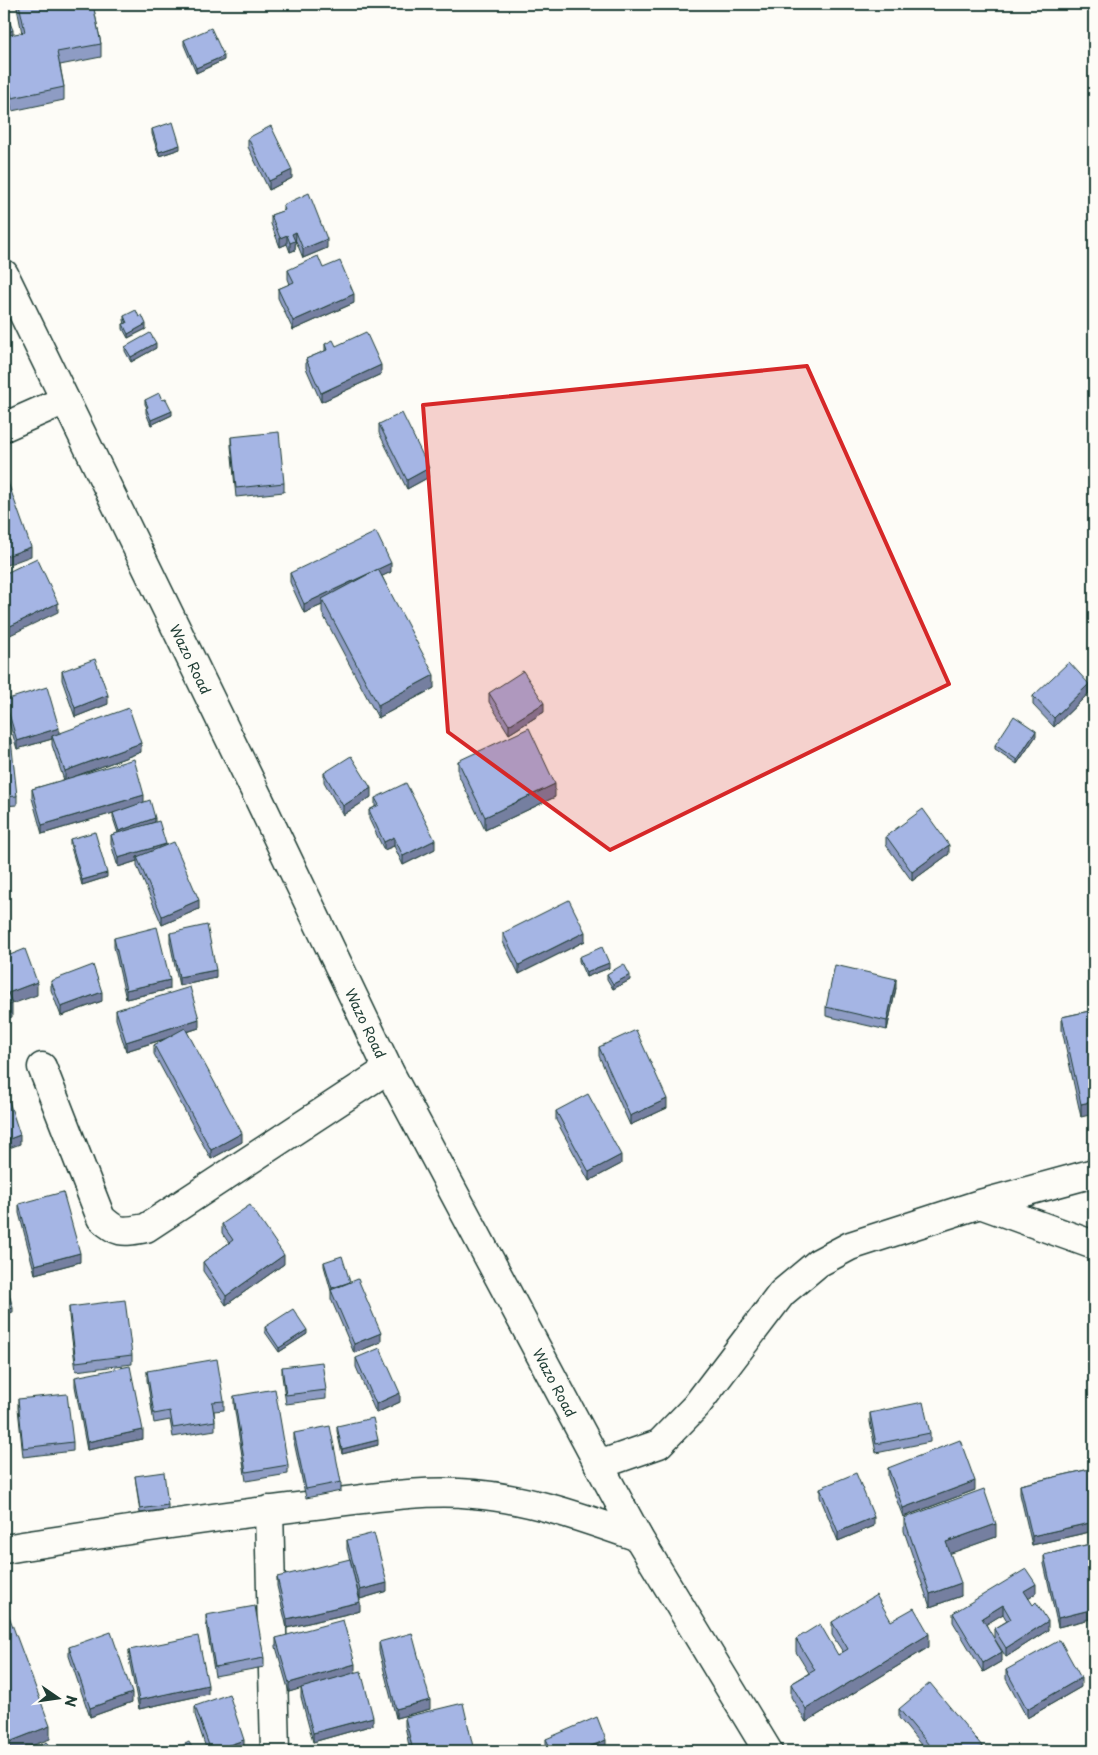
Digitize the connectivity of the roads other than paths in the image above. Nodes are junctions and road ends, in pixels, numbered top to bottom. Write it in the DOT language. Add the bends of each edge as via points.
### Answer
graph roads {
  1 [pos="4,274"];
  2 [pos="65,400"];
  3 [pos="4,427"];
  4 [pos="42,1067"];
  5 [pos="388,1069"];
  6 [pos="1094,1174"];
  7 [pos="980,1204"];
  8 [pos="1094,1245"];
  9 [pos="599,1465"];
  10 [pos="269,1510"];
  11 [pos="638,1537"];
  12 [pos="4,1549"];
  13 [pos="275,1751"];
  14 [pos="768,1751"];
  1 -- 2 [label="street, Wazo Road"];
  2 -- 3 [label="street"];
  2 -- 5 [label="street, Wazo Road"];
  4 -- 5 [label="street" via="101,1218 112,1228 126,1231 146,1228"];
  5 -- 9 [label="street, Wazo Road"];
  6 -- 7 [label="street"];
  7 -- 8 [label="street"];
  7 -- 9 [label="street" via="850,1246 818,1263 782,1293 696,1406 659,1444"];
  9 -- 11 [label="street, Wazo Road"];
  10 -- 11 [label="street" via="431,1491 511,1498 551,1507"];
  10 -- 12 [label="street"];
  10 -- 13 [label="street"];
  11 -- 14 [label="street, Wazo Road"];
}
